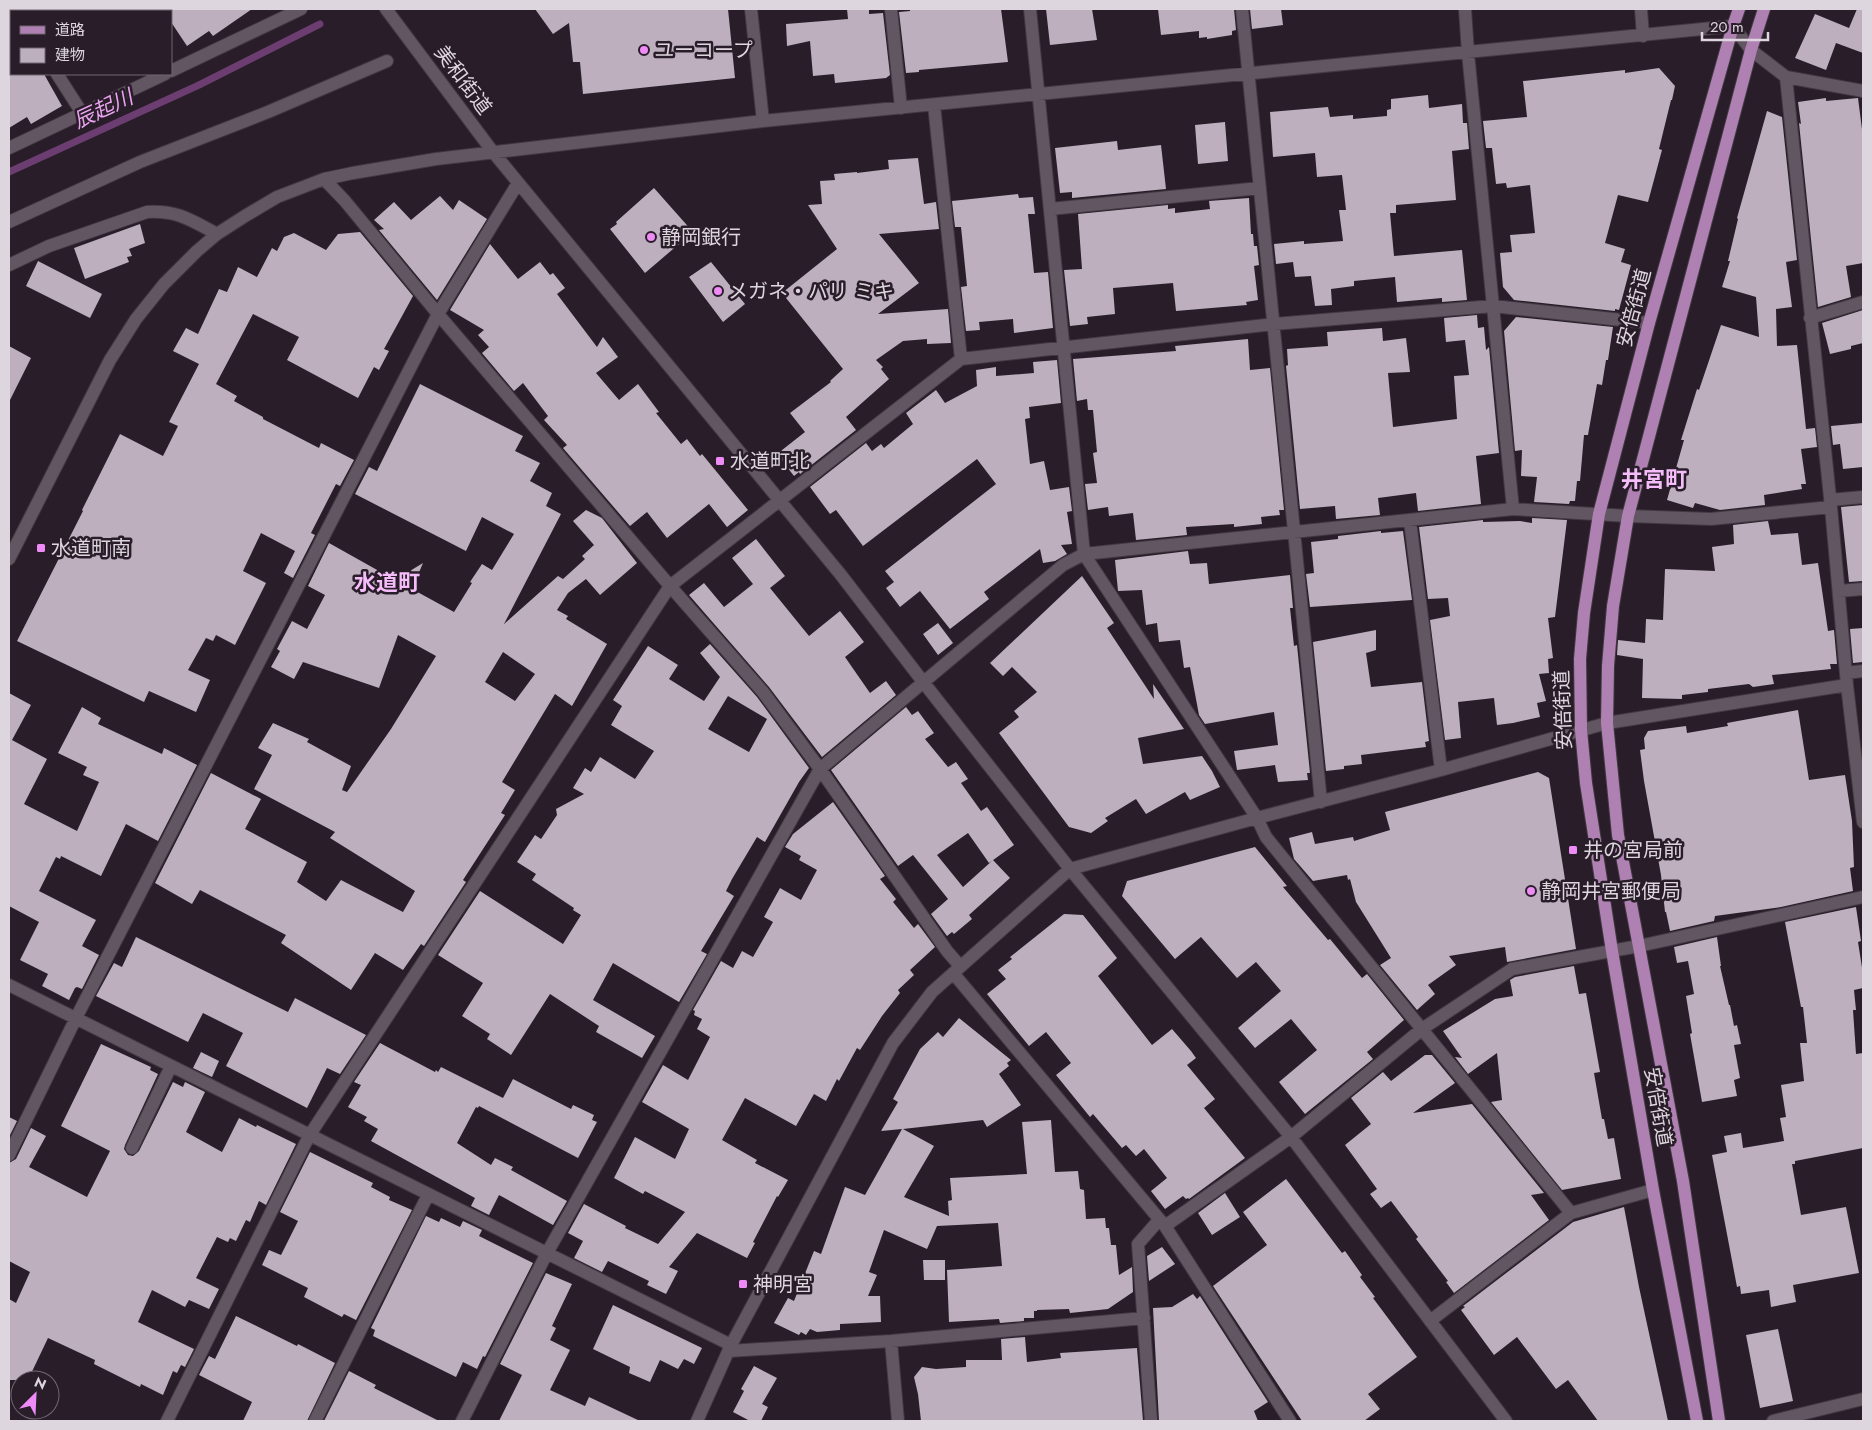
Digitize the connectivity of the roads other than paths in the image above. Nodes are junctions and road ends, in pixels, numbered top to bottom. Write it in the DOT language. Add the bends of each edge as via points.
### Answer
graph roads {
  1 [pos="301,9"];
  2 [pos="386,9"];
  3 [pos="394,9"];
  4 [pos="751,9"];
  5 [pos="891,9"];
  6 [pos="1030,9"];
  7 [pos="1242,9"];
  8 [pos="1465,9"];
  9 [pos="1641,9"];
  10 [pos="1739,9"];
  11 [pos="1764,9"];
  12 [pos="1733,26"];
  13 [pos="403,31"];
  14 [pos="1643,36"];
  15 [pos="1751,50"];
  16 [pos="1468,53"];
  17 [pos="387,61"];
  18 [pos="172,71"];
  19 [pos="1248,74"];
  20 [pos="58,75"];
  21 [pos="163,75"];
  22 [pos="1786,77"];
  23 [pos="1863,91"];
  24 [pos="1038,95"];
  25 [pos="934,105"];
  26 [pos="901,108"];
  27 [pos="82,114"];
  28 [pos="764,121"];
  29 [pos="9,148"];
  30 [pos="493,152"];
  31 [pos="324,179"];
  32 [pos="518,183"];
  33 [pos="1260,188"];
  34 [pos="1050,209"];
  35 [pos="9,222"];
  36 [pos="217,234"];
  37 [pos="9,265"];
  38 [pos="1863,302"];
  39 [pos="1493,306"];
  40 [pos="438,314"];
  41 [pos="1810,318"];
  42 [pos="1649,323"];
  43 [pos="1274,324"];
  44 [pos="1064,347"];
  45 [pos="961,359"];
  46 [pos="1863,497"];
  47 [pos="780,501"];
  48 [pos="1830,504"];
  49 [pos="1513,509"];
  50 [pos="1599,514"];
  51 [pos="1628,516"];
  52 [pos="1410,521"];
  53 [pos="1295,533"];
  54 [pos="1084,554"];
  55 [pos="9,559"];
  56 [pos="670,586"];
  57 [pos="1863,589"];
  58 [pos="1839,591"];
  59 [pos="1863,671"];
  60 [pos="1847,679"];
  61 [pos="924,683"];
  62 [pos="1607,723"];
  63 [pos="1581,730"];
  64 [pos="1860,752"];
  65 [pos="820,769"];
  66 [pos="1440,770"];
  67 [pos="1321,802"];
  68 [pos="1257,818"];
  69 [pos="1863,822"];
  70 [pos="1070,869"];
  71 [pos="1863,897"];
  72 [pos="1639,946"];
  73 [pos="1612,951"];
  74 [pos="956,970"];
  75 [pos="9,985"];
  76 [pos="76,1018"];
  77 [pos="1422,1030"];
  78 [pos="171,1066"];
  79 [pos="309,1136"];
  80 [pos="1291,1137"];
  81 [pos="132,1148"];
  82 [pos="9,1155"];
  83 [pos="1653,1190"];
  84 [pos="428,1195"];
  85 [pos="1571,1213"];
  86 [pos="1162,1223"];
  87 [pos="547,1252"];
  88 [pos="1144,1318"];
  89 [pos="1430,1321"];
  90 [pos="891,1341"];
  91 [pos="730,1348"];
  92 [pos="1863,1399"];
  93 [pos="167,1421"];
  94 [pos="315,1421"];
  95 [pos="462,1421"];
  96 [pos="696,1421"];
  97 [pos="898,1421"];
  98 [pos="1151,1421"];
  99 [pos="1290,1421"];
  100 [pos="1506,1421"];
  101 [pos="1697,1421"];
  102 [pos="1720,1421"];
  103 [pos="1773,1421"];
  1 -- 18 [label="street"];
  2 -- 13 [label="street, 美和街道"];
  3 -- 13 [label="street, 美和街道"];
  4 -- 28 [label="street"];
  5 -- 26 [label="street"];
  6 -- 24 [label="street"];
  7 -- 19 [label="street"];
  8 -- 16 [label="street"];
  9 -- 14 [label="street"];
  10 -- 12 [label="main road, 安倍街道"];
  11 -- 15 [label="main road, 安倍街道"];
  12 -- 14 [label="street"];
  12 -- 15 [label="street"];
  12 -- 42 [label="main road, 安倍街道"];
  13 -- 30 [label="street, 美和街道"];
  14 -- 16 [label="street"];
  15 -- 22 [label="street"];
  15 -- 51 [label="main road, 安倍街道"];
  16 -- 19 [label="street"];
  16 -- 39 [label="street"];
  17 -- 35 [label="street" via="140,162"];
  19 -- 24 [label="street"];
  19 -- 33 [label="street"];
  20 -- 27 [label="street"];
  21 -- 27 [label="street"];
  22 -- 23 [label="street"];
  22 -- 41 [label="street"];
  24 -- 25 [label="street"];
  24 -- 34 [label="street"];
  25 -- 26 [label="street"];
  25 -- 45 [label="street"];
  26 -- 28 [label="street"];
  27 -- 29 [label="street"];
  28 -- 30 [label="street"];
  30 -- 31 [label="street"];
  30 -- 32 [label="street, 美和街道"];
  31 -- 36 [label="street" via="277,197"];
  31 -- 40 [label="street"];
  32 -- 40 [label="street"];
  32 -- 47 [label="street, 美和街道"];
  33 -- 34 [label="street"];
  33 -- 43 [label="street"];
  34 -- 44 [label="street"];
  36 -- 37 [label="street" via="181,215 147,212 49,246"];
  36 -- 55 [label="street" via="164,284 136,319 115,352"];
  38 -- 41 [label="street"];
  39 -- 42 [label="street"];
  39 -- 43 [label="street"];
  39 -- 49 [label="street"];
  40 -- 56 [label="street"];
  40 -- 76 [label="street"];
  41 -- 48 [label="street"];
  42 -- 50 [label="main road, 安倍街道"];
  43 -- 44 [label="street"];
  43 -- 53 [label="street"];
  44 -- 45 [label="street"];
  44 -- 54 [label="street"];
  45 -- 47 [label="street"];
  46 -- 48 [label="street"];
  47 -- 56 [label="street"];
  47 -- 61 [label="street, 美和街道" via="842,575"];
  48 -- 51 [label="street" via="1711,519"];
  48 -- 58 [label="street"];
  49 -- 50 [label="street"];
  49 -- 52 [label="street"];
  50 -- 51 [label="street"];
  50 -- 63 [label="main road, 安倍街道" via="1580,660"];
  51 -- 62 [label="main road, 安倍街道" via="1613,606"];
  52 -- 53 [label="street"];
  52 -- 66 [label="street"];
  53 -- 54 [label="street"];
  53 -- 67 [label="street"];
  54 -- 61 [label="street" via="1063,565"];
  54 -- 68 [label="street"];
  56 -- 65 [label="street" via="764,692"];
  56 -- 79 [label="street"];
  57 -- 58 [label="street"];
  58 -- 60 [label="street"];
  59 -- 60 [label="street"];
  60 -- 62 [label="street"];
  60 -- 64 [label="street"];
  61 -- 65 [label="street"];
  61 -- 70 [label="street, 美和街道"];
  62 -- 63 [label="street"];
  62 -- 72 [label="main road, 安倍街道" via="1618,835"];
  63 -- 66 [label="street"];
  63 -- 73 [label="main road, 安倍街道"];
  64 -- 69 [label="street"];
  65 -- 74 [label="street" via="947,951"];
  65 -- 87 [label="street"];
  66 -- 67 [label="street"];
  67 -- 68 [label="street"];
  68 -- 70 [label="street"];
  68 -- 77 [label="street" via="1266,838"];
  70 -- 74 [label="street"];
  70 -- 80 [label="street, 美和街道"];
  71 -- 72 [label="street"];
  72 -- 73 [label="street"];
  72 -- 102 [label="main road, 安倍街道" via="1683,1181"];
  73 -- 77 [label="street" via="1512,969"];
  73 -- 83 [label="main road, 安倍街道"];
  74 -- 86 [label="street"];
  74 -- 91 [label="street" via="932,992 894,1044"];
  75 -- 76 [label="street"];
  76 -- 78 [label="street"];
  76 -- 82 [label="street"];
  77 -- 80 [label="street"];
  77 -- 85 [label="street"];
  78 -- 79 [label="street"];
  78 -- 81 [label="street"];
  79 -- 84 [label="street"];
  79 -- 93 [label="street"];
  80 -- 86 [label="street"];
  80 -- 89 [label="street, 美和街道"];
  83 -- 85 [label="street"];
  83 -- 101 [label="main road, 安倍街道"];
  84 -- 87 [label="street"];
  84 -- 94 [label="street"];
  85 -- 89 [label="street"];
  86 -- 88 [label="street" via="1138,1244"];
  86 -- 99 [label="street"];
  87 -- 91 [label="street"];
  87 -- 95 [label="street"];
  88 -- 90 [label="street"];
  88 -- 98 [label="street"];
  89 -- 100 [label="street, 美和街道"];
  90 -- 91 [label="street"];
  90 -- 97 [label="street"];
  91 -- 96 [label="street"];
  92 -- 103 [label="street"];
}
